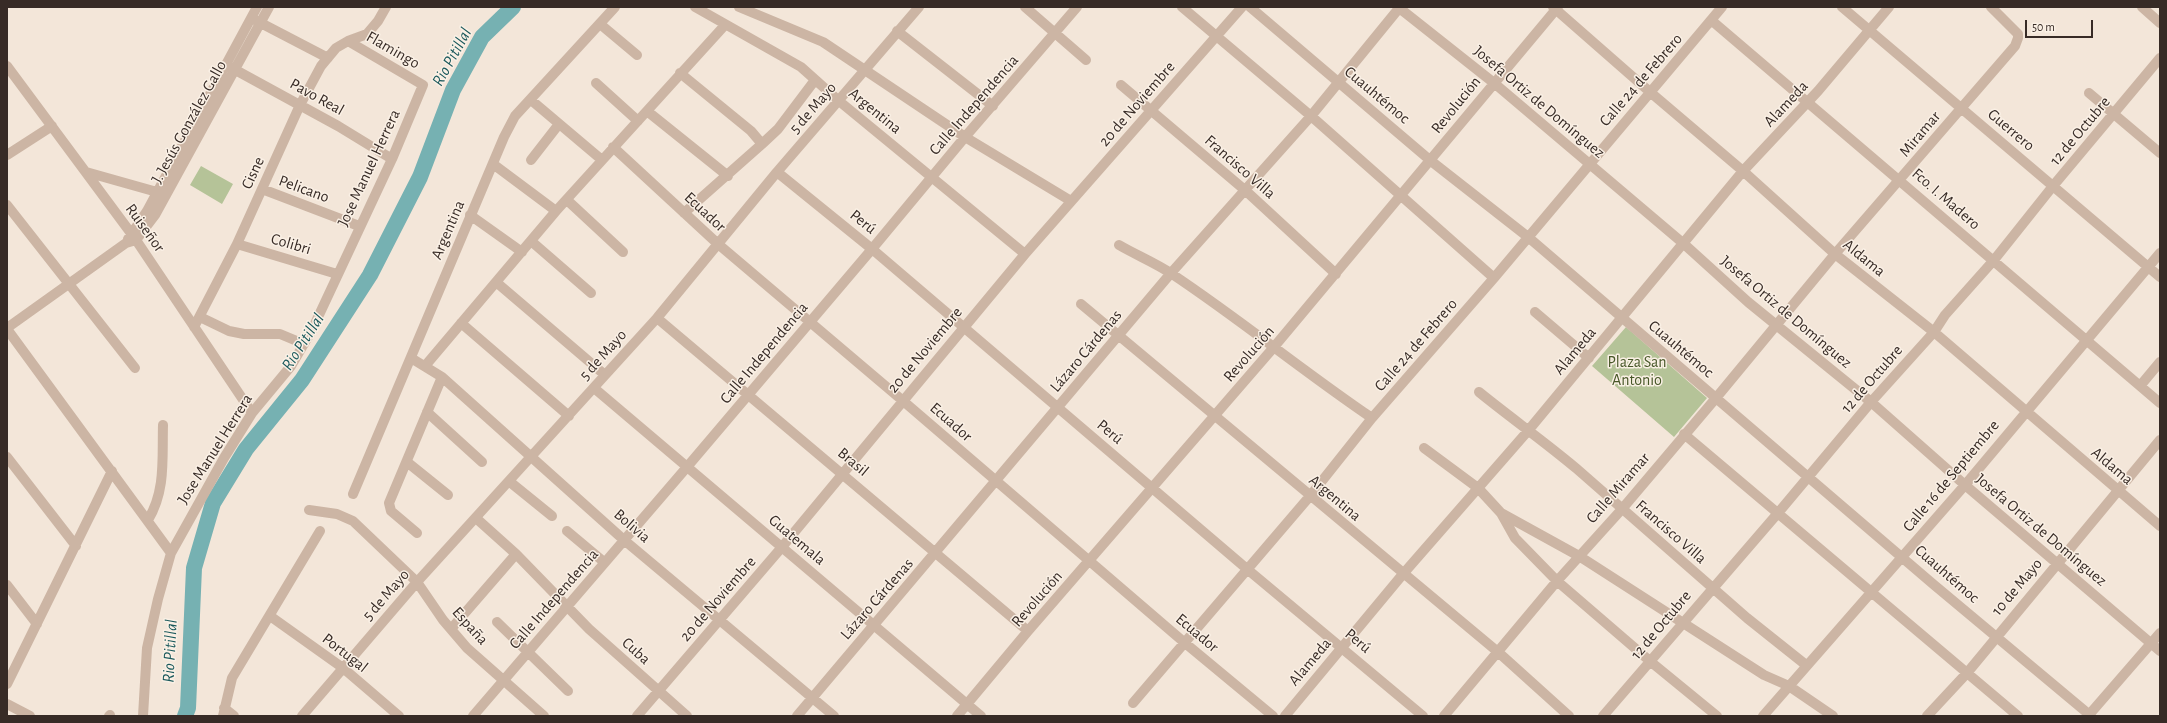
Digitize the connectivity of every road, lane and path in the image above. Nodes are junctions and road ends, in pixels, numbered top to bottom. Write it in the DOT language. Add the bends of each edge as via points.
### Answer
graph roads {
  1 [pos="257,7"];
  2 [pos="269,7"];
  3 [pos="386,7"];
  4 [pos="615,7"];
  5 [pos="695,7"];
  6 [pos="739,7"];
  7 [pos="919,7"];
  8 [pos="1025,7"];
  9 [pos="1077,7"];
  10 [pos="1182,7"];
  11 [pos="1242,7"];
  12 [pos="1250,7"];
  13 [pos="1399,7"];
  14 [pos="1722,7"];
  15 [pos="1842,7"];
  16 [pos="1889,7"];
  17 [pos="1991,7"];
  18 [pos="2142,7"];
  19 [pos="1556,8"];
  20 [pos="256,20"];
  21 [pos="1711,20"];
  22 [pos="2160,23"];
  23 [pos="600,24"];
  24 [pos="725,25"];
  25 [pos="897,30"];
  26 [pos="1870,32"];
  27 [pos="1055,33"];
  28 [pos="1216,37"];
  29 [pos="348,41"];
  30 [pos="638,55"];
  31 [pos="328,58"];
  32 [pos="2160,58"];
  33 [pos="1086,60"];
  34 [pos="7,66"];
  35 [pos="231,67"];
  36 [pos="864,70"];
  37 [pos="680,73"];
  38 [pos="815,80"];
  39 [pos="1338,82"];
  40 [pos="596,83"];
  41 [pos="1494,83"];
  42 [pos="423,85"];
  43 [pos="1121,85"];
  44 [pos="1650,92"];
  45 [pos="2089,93"];
  46 [pos="531,100"];
  47 [pos="839,101"];
  48 [pos="1807,103"];
  49 [pos="300,106"];
  50 [pos="993,106"];
  51 [pos="1962,108"];
  52 [pos="647,111"];
  53 [pos="1151,112"];
  54 [pos="2114,115"];
  55 [pos="1311,116"];
  56 [pos="638,120"];
  57 [pos="559,124"];
  58 [pos="52,126"];
  59 [pos="965,137"];
  60 [pos="762,144"];
  61 [pos="613,147"];
  62 [pos="2160,153"];
  63 [pos="7,155"];
  64 [pos="392,159"];
  65 [pos="531,160"];
  66 [pos="602,160"];
  67 [pos="1431,161"];
  68 [pos="493,164"];
  69 [pos="1588,164"];
  70 [pos="1743,171"];
  71 [pos="86,172"];
  72 [pos="777,172"];
  73 [pos="728,176"];
  74 [pos="932,176"];
  75 [pos="1900,180"];
  76 [pos="2053,186"];
  77 [pos="262,189"];
  78 [pos="1246,191"];
  79 [pos="157,192"];
  80 [pos="1401,195"];
  81 [pos="567,200"];
  82 [pos="1071,201"];
  83 [pos="7,205"];
  84 [pos="556,211"];
  85 [pos="684,213"];
  86 [pos="470,215"];
  87 [pos="359,226"];
  88 [pos="133,236"];
  89 [pos="1528,237"];
  90 [pos="531,241"];
  91 [pos="237,244"];
  92 [pos="718,244"];
  93 [pos="1684,244"];
  94 [pos="1119,245"];
  95 [pos="872,249"];
  96 [pos="522,252"];
  97 [pos="622,252"];
  98 [pos="2160,253"];
  99 [pos="1025,254"];
  100 [pos="1835,254"];
  101 [pos="1994,260"];
  102 [pos="2147,267"];
  103 [pos="1171,273"];
  104 [pos="337,274"];
  105 [pos="1336,274"];
  106 [pos="2160,277"];
  107 [pos="1494,278"];
  108 [pos="1815,280"];
  109 [pos="496,282"];
  110 [pos="69,284"];
  111 [pos="591,293"];
  112 [pos="1082,304"];
  113 [pos="1535,312"];
  114 [pos="200,317"];
  115 [pos="657,318"];
  116 [pos="1622,318"];
  117 [pos="810,321"];
  118 [pos="461,323"];
  119 [pos="1777,326"];
  120 [pos="194,327"];
  121 [pos="964,327"];
  122 [pos="7,328"];
  123 [pos="1934,332"];
  124 [pos="1119,336"];
  125 [pos="2086,339"];
  126 [pos="304,344"];
  127 [pos="1274,347"];
  128 [pos="411,358"];
  129 [pos="1588,358"];
  130 [pos="2160,362"];
  131 [pos="425,366"];
  132 [pos="135,368"];
  133 [pos="605,375"];
  134 [pos="442,377"];
  135 [pos="2140,386"];
  136 [pos="594,388"];
  137 [pos="1479,392"];
  138 [pos="748,396"];
  139 [pos="1716,398"];
  140 [pos="902,400"];
  141 [pos="1871,402"];
  142 [pos="2160,403"];
  143 [pos="1058,408"];
  144 [pos="427,412"];
  145 [pos="2025,412"];
  146 [pos="252,413"];
  147 [pos="568,416"];
  148 [pos="1214,416"];
  149 [pos="1372,418"];
  150 [pos="163,425"];
  151 [pos="1527,432"];
  152 [pos="1684,434"];
  153 [pos="2160,440"];
  154 [pos="1424,448"];
  155 [pos="7,457"];
  156 [pos="532,457"];
  157 [pos="407,462"];
  158 [pos="482,462"];
  159 [pos="687,467"];
  160 [pos="112,471"];
  161 [pos="843,473"];
  162 [pos="1809,476"];
  163 [pos="996,481"];
  164 [pos="510,482"];
  165 [pos="1964,485"];
  166 [pos="1153,488"];
  167 [pos="1478,488"];
  168 [pos="2117,490"];
  169 [pos="353,494"];
  170 [pos="448,495"];
  171 [pos="1310,496"];
  172 [pos="1622,509"];
  173 [pos="309,510"];
  174 [pos="1501,513"];
  175 [pos="1778,513"];
  176 [pos="552,516"];
  177 [pos="476,519"];
  178 [pos="148,520"];
  179 [pos="2160,526"];
  180 [pos="320,531"];
  181 [pos="567,531"];
  182 [pos="418,533"];
  183 [pos="624,540"];
  184 [pos="76,546"];
  185 [pos="782,547"];
  186 [pos="171,553"];
  187 [pos="936,553"];
  188 [pos="516,554"];
  189 [pos="1579,556"];
  190 [pos="1903,556"];
  191 [pos="604,562"];
  192 [pos="1089,562"];
  193 [pos="2058,562"];
  194 [pos="1247,569"];
  195 [pos="1403,574"];
  196 [pos="1557,581"];
  197 [pos="417,582"];
  198 [pos="7,585"];
  199 [pos="1713,587"];
  200 [pos="1871,592"];
  201 [pos="567,605"];
  202 [pos="270,616"];
  203 [pos="720,620"];
  204 [pos="497,622"];
  205 [pos="1684,622"];
  206 [pos="37,624"];
  207 [pos="875,625"];
  208 [pos="451,629"];
  209 [pos="1028,631"];
  210 [pos="2160,633"];
  211 [pos="1997,636"];
  212 [pos="1185,643"];
  213 [pos="2151,643"];
  214 [pos="1342,647"];
  215 [pos="2160,651"];
  216 [pos="528,652"];
  217 [pos="1498,652"];
  218 [pos="1650,662"];
  219 [pos="1806,665"];
  220 [pos="343,668"];
  221 [pos="1967,673"];
  222 [pos="504,680"];
  223 [pos="7,684"];
  224 [pos="1789,686"];
  225 [pos="568,691"];
  226 [pos="658,691"];
  227 [pos="812,697"];
  228 [pos="1133,703"];
  229 [pos="7,704"];
  230 [pos="967,704"];
  231 [pos="223,712"];
  232 [pos="2090,715"];
  233 [pos="30,716"];
  234 [pos="143,716"];
  235 [pos="234,716"];
  236 [pos="302,716"];
  237 [pos="399,716"];
  238 [pos="472,716"];
  239 [pos="544,716"];
  240 [pos="637,716"];
  241 [pos="687,716"];
  242 [pos="797,716"];
  243 [pos="834,716"];
  244 [pos="957,716"];
  245 [pos="981,716"];
  246 [pos="1273,716"];
  247 [pos="1285,716"];
  248 [pos="1423,716"];
  249 [pos="1444,716"];
  250 [pos="1569,716"];
  251 [pos="1603,716"];
  252 [pos="1717,716"];
  253 [pos="1763,716"];
  254 [pos="1833,716"];
  255 [pos="1927,716"];
  256 [pos="2018,716"];
  1 -- 20 [label="street, J. Jesús González Gallo"];
  2 -- 20 [label="street, J. Jesús González Gallo"];
  3 -- 29 [label="street, Cisne" via="367,34"];
  4 -- 23 [label="street, Argentina"];
  5 -- 24 [label="street, Argentina"];
  6 -- 36 [label="street" via="822,42"];
  7 -- 25 [label="street, 5 de Mayo"];
  8 -- 27 [label="street"];
  9 -- 27 [label="street, Calle Independencia"];
  10 -- 28 [label="street"];
  11 -- 28 [label="street, 20 de Noviembre"];
  12 -- 39 [label="street, Cuauhtémoc"];
  13 -- 39 [label="street, Lázaro Cárdenas"];
  13 -- 41 [label="street, Josefa Ortiz de Domínguez"];
  14 -- 21 [label="street, Calle 24 de Febrero"];
  15 -- 26 [label="street, Guerrero"];
  16 -- 26 [label="street, Alameda"];
  17 -- 51 [label="street, Miramar" via="2016,31 2018,38"];
  18 -- 22 [label="street"];
  19 -- 41 [label="street, Revolución"];
  19 -- 44 [label="street, Aldama"];
  20 -- 31 [label="street"];
  20 -- 35 [label="street, J. Jesús González Gallo"];
  21 -- 44 [label="street, Calle 24 de Febrero"];
  21 -- 48 [label="street, Fco. I. Madero"];
  23 -- 30 [label="street"];
  23 -- 46 [label="street, Argentina"];
  24 -- 37 [label="street"];
  24 -- 38 [label="street, Argentina" via="801,67"];
  25 -- 36 [label="street, 5 de Mayo"];
  25 -- 50 [label="street"];
  26 -- 48 [label="street, Alameda"];
  26 -- 51 [label="street, Guerrero"];
  27 -- 33 [label="street"];
  27 -- 50 [label="street, Calle Independencia"];
  28 -- 53 [label="street, 20 de Noviembre"];
  28 -- 55 [label="street"];
  29 -- 31 [label="street, Cisne" via="336,48"];
  29 -- 42 [label="street, Flamingo"];
  31 -- 49 [label="street, Cisne"];
  32 -- 54 [label="street, 12 de Octubre"];
  34 -- 58 [label="street, Ruiseñor"];
  35 -- 49 [label="street, Pavo Real"];
  35 -- 79 [label="street, J. Jesús González Gallo"];
  35 -- 88 [label="street, J. Jesús González Gallo" via="155,216"];
  36 -- 47 [label="street, 5 de Mayo"];
  36 -- 59 [label="street"];
  37 -- 52 [label="street"];
  37 -- 60 [label="street" via="751,131"];
  38 -- 47 [label="street, Argentina"];
  38 -- 60 [label="street" via="778,129"];
  39 -- 55 [label="street, Lázaro Cárdenas"];
  39 -- 67 [label="street, Cuauhtémoc"];
  40 -- 56 [label="street"];
  41 -- 67 [label="street, Revolución"];
  41 -- 69 [label="street, Josefa Ortiz de Domínguez"];
  42 -- 64 [label="street, Jose Manuel Herrera"];
  43 -- 53 [label="street, Francisco Villa"];
  44 -- 69 [label="street, Calle 24 de Febrero"];
  44 -- 70 [label="street, Aldama"];
  45 -- 54 [label="street"];
  46 -- 57 [label="street"];
  46 -- 68 [label="street, Argentina" via="515,116"];
  47 -- 72 [label="street, 5 de Mayo"];
  47 -- 74 [label="street, Argentina"];
  48 -- 70 [label="street, Alameda"];
  48 -- 75 [label="street, Fco. I. Madero"];
  49 -- 64 [label="street, Pavo Real"];
  49 -- 77 [label="street, Cisne"];
  50 -- 59 [label="street, Calle Independencia"];
  51 -- 75 [label="street, Miramar"];
  51 -- 76 [label="street, Guerrero"];
  52 -- 56 [label="street"];
  52 -- 73 [label="street"];
  53 -- 78 [label="street, Francisco Villa"];
  53 -- 82 [label="street, 20 de Noviembre"];
  54 -- 62 [label="street"];
  54 -- 76 [label="street, 12 de Octubre"];
  55 -- 78 [label="street, Lázaro Cárdenas"];
  55 -- 80 [label="street"];
  56 -- 61 [label="street"];
  57 -- 65 [label="street"];
  57 -- 66 [label="street"];
  58 -- 63 [label="street"];
  58 -- 71 [label="street, Ruiseñor"];
  59 -- 74 [label="street, Calle Independencia"];
  59 -- 82 [label="street"];
  60 -- 73 [label="street"];
  61 -- 66 [label="street"];
  61 -- 85 [label="street, Ecuador"];
  64 -- 87 [label="street, Jose Manuel Herrera"];
  66 -- 81 [label="street"];
  67 -- 80 [label="street, Revolución"];
  67 -- 89 [label="street, Cuauhtémoc"];
  68 -- 84 [label="street"];
  68 -- 86 [label="street, Argentina"];
  69 -- 89 [label="street, Calle 24 de Febrero"];
  69 -- 93 [label="street, Josefa Ortiz de Domínguez"];
  70 -- 93 [label="street, Alameda"];
  70 -- 100 [label="street, Aldama"];
  71 -- 79 [label="street"];
  71 -- 88 [label="street, Ruiseñor"];
  72 -- 92 [label="street, 5 de Mayo"];
  72 -- 95 [label="street, Perú"];
  73 -- 85 [label="street"];
  74 -- 95 [label="street, Calle Independencia"];
  74 -- 99 [label="street, Argentina"];
  75 -- 100 [label="street, Miramar"];
  75 -- 101 [label="street, Fco. I. Madero"];
  76 -- 101 [label="street, 12 de Octubre"];
  76 -- 102 [label="street, Guerrero"];
  77 -- 87 [label="street, Pelicano"];
  77 -- 91 [label="street, Cisne"];
  78 -- 103 [label="street, Lázaro Cárdenas"];
  78 -- 105 [label="street, Francisco Villa"];
  79 -- 88 [label="street, J. Jesús González Gallo"];
  80 -- 105 [label="street, Revolución"];
  80 -- 107 [label="street"];
  81 -- 84 [label="street"];
  81 -- 97 [label="street"];
  82 -- 99 [label="street, 20 de Noviembre"];
  83 -- 110 [label="street"];
  84 -- 90 [label="street"];
  85 -- 92 [label="street, Ecuador"];
  86 -- 96 [label="street"];
  86 -- 128 [label="street, Argentina"];
  87 -- 104 [label="street, Jose Manuel Herrera"];
  88 -- 110 [label="street, J. Jesús González Gallo"];
  88 -- 120 [label="street, Ruiseñor"];
  89 -- 107 [label="street, Calle 24 de Febrero"];
  89 -- 116 [label="street, Cuauhtémoc"];
  90 -- 96 [label="street"];
  90 -- 111 [label="street"];
  91 -- 104 [label="street, Colibri"];
  91 -- 114 [label="street, Cisne"];
  92 -- 115 [label="street, 5 de Mayo"];
  92 -- 117 [label="street, Ecuador"];
  93 -- 116 [label="street, Alameda"];
  93 -- 119 [label="street, Josefa Ortiz de Domínguez"];
  94 -- 103 [label="street"];
  95 -- 117 [label="street, Calle Independencia"];
  95 -- 121 [label="street, Perú"];
  96 -- 109 [label="street"];
  98 -- 102 [label="street, Calle 16 de Septiembre"];
  99 -- 121 [label="street, 20 de Noviembre"];
  100 -- 108 [label="street, Miramar"];
  100 -- 123 [label="street, Aldama"];
  101 -- 123 [label="street, 12 de Octubre" via="1945,315"];
  101 -- 125 [label="street, Fco. I. Madero"];
  102 -- 106 [label="street, Guerrero"];
  102 -- 125 [label="street, Calle 16 de Septiembre"];
  103 -- 124 [label="street, Lázaro Cárdenas"];
  103 -- 127 [label="street"];
  104 -- 126 [label="street, Jose Manuel Herrera"];
  105 -- 127 [label="street, Revolución"];
  107 -- 149 [label="street, Calle 24 de Febrero"];
  108 -- 119 [label="street, Calle Miramar"];
  109 -- 118 [label="street"];
  109 -- 133 [label="street"];
  110 -- 122 [label="street, J. Jesús González Gallo"];
  110 -- 132 [label="street"];
  112 -- 124 [label="street, Argentina"];
  113 -- 129 [label="street"];
  114 -- 120 [label="street, Cisne"];
  114 -- 126 [label="street" via="229,331 244,334 280,334"];
  115 -- 133 [label="street, 5 de Mayo"];
  115 -- 138 [label="street, Brasil"];
  116 -- 129 [label="street, Alameda"];
  116 -- 139 [label="street, Cuauhtémoc"];
  117 -- 138 [label="street, Calle Independencia"];
  117 -- 140 [label="street, Ecuador"];
  118 -- 131 [label="street"];
  118 -- 147 [label="street"];
  119 -- 139 [label="street, Calle Miramar"];
  119 -- 141 [label="street, Josefa Ortiz de Domínguez"];
  120 -- 146 [label="street, Ruiseñor"];
  121 -- 140 [label="street, 20 de Noviembre"];
  121 -- 143 [label="street, Perú"];
  122 -- 160 [label="street"];
  123 -- 141 [label="street, 12 de Octubre"];
  123 -- 145 [label="street, Aldama"];
  124 -- 143 [label="street, Lázaro Cárdenas"];
  124 -- 148 [label="street, Argentina"];
  125 -- 135 [label="street, Fco. I. Madero"];
  125 -- 145 [label="street, Calle 16 de Septiembre"];
  126 -- 146 [label="street, Jose Manuel Herrera" via="291,366"];
  127 -- 148 [label="street, Revolución"];
  127 -- 149 [label="street" via="1318,382"];
  128 -- 131 [label="street, Bolivia"];
  128 -- 169 [label="street, Argentina"];
  129 -- 151 [label="street, Alameda"];
  130 -- 135 [label="street"];
  131 -- 134 [label="street, Bolivia"];
  133 -- 136 [label="street, 5 de Mayo"];
  134 -- 144 [label="street"];
  134 -- 156 [label="street, Bolivia"];
  135 -- 142 [label="street, Fco. I. Madero"];
  136 -- 147 [label="street, 5 de Mayo"];
  136 -- 159 [label="street, Guatemala"];
  137 -- 151 [label="street, Francisco Villa"];
  138 -- 159 [label="street, Calle Independencia"];
  138 -- 161 [label="street, Brasil"];
  139 -- 152 [label="street, Calle Miramar"];
  139 -- 162 [label="street, Cuauhtémoc"];
  140 -- 161 [label="street, 20 de Noviembre"];
  140 -- 163 [label="street, Ecuador"];
  141 -- 162 [label="street, 12 de Octubre"];
  141 -- 165 [label="street, Josefa Ortiz de Domínguez"];
  143 -- 163 [label="street, Lázaro Cárdenas"];
  143 -- 166 [label="street, Perú"];
  144 -- 157 [label="street"];
  144 -- 158 [label="street"];
  145 -- 165 [label="street, Calle 16 de Septiembre"];
  145 -- 168 [label="street, Aldama"];
  146 -- 186 [label="street, Jose Manuel Herrera"];
  147 -- 156 [label="street, 5 de Mayo"];
  148 -- 166 [label="street, Revolución"];
  148 -- 171 [label="street, Argentina"];
  149 -- 171 [label="street, Calle 24 de Febrero"];
  150 -- 178 [label="street" via="161,489 156,508"];
  151 -- 167 [label="street, Alameda"];
  151 -- 172 [label="street, Francisco Villa" via="1577,468"];
  152 -- 172 [label="street, Calle Miramar"];
  152 -- 175 [label="street"];
  153 -- 168 [label="street, 10 de Mayo"];
  154 -- 167 [label="street"];
  155 -- 184 [label="street"];
  156 -- 164 [label="street, 5 de Mayo"];
  156 -- 183 [label="street, Bolivia"];
  157 -- 170 [label="street"];
  157 -- 182 [label="street" via="389,506 391,511"];
  159 -- 183 [label="street, Calle Independencia"];
  159 -- 185 [label="street, Guatemala"];
  160 -- 178 [label="street"];
  160 -- 184 [label="street"];
  161 -- 185 [label="street, 20 de Noviembre"];
  161 -- 187 [label="street, Brasil"];
  162 -- 175 [label="street, 12 de Octubre"];
  162 -- 190 [label="street, Cuauhtémoc"];
  163 -- 187 [label="street, Lázaro Cárdenas"];
  163 -- 192 [label="street, Ecuador"];
  164 -- 176 [label="street"];
  164 -- 177 [label="street, 5 de Mayo"];
  165 -- 190 [label="street, Calle 16 de Septiembre"];
  165 -- 193 [label="street, Josefa Ortiz de Domínguez"];
  166 -- 192 [label="street, Revolución"];
  166 -- 194 [label="street, Perú"];
  167 -- 174 [label="street"];
  167 -- 195 [label="street, Alameda"];
  168 -- 179 [label="street, Aldama"];
  168 -- 193 [label="street, 10 de Mayo"];
  171 -- 194 [label="street, Calle 24 de Febrero"];
  171 -- 195 [label="street, Argentina"];
  172 -- 189 [label="street, Calle Miramar"];
  172 -- 199 [label="street, Francisco Villa"];
  173 -- 197 [label="street, España" via="337,514 353,522"];
  174 -- 189 [label="street"];
  174 -- 196 [label="street" via="1515,538"];
  175 -- 199 [label="street, 12 de Octubre"];
  175 -- 200 [label="street"];
  177 -- 188 [label="street, Cuba"];
  177 -- 197 [label="street, 5 de Mayo"];
  178 -- 186 [label="street"];
  180 -- 202 [label="street"];
  181 -- 191 [label="street"];
  183 -- 191 [label="street, Calle Independencia"];
  183 -- 203 [label="street, Bolivia"];
  184 -- 206 [label="street"];
  185 -- 203 [label="street, 20 de Noviembre"];
  185 -- 207 [label="street, Guatemala"];
  186 -- 234 [label="street, Jose Manuel Herrera" via="147,648"];
  187 -- 207 [label="street, Lázaro Cárdenas"];
  187 -- 209 [label="street, Brasil"];
  188 -- 201 [label="street, Cuba"];
  188 -- 208 [label="street"];
  189 -- 196 [label="street, Calle Miramar"];
  189 -- 205 [label="street"];
  190 -- 200 [label="street, Calle 16 de Septiembre"];
  190 -- 211 [label="street, Cuauhtémoc"];
  191 -- 201 [label="street, Calle Independencia"];
  192 -- 209 [label="street, Revolución"];
  192 -- 212 [label="street, Ecuador"];
  193 -- 211 [label="street, 10 de Mayo"];
  193 -- 213 [label="street, Josefa Ortiz de Domínguez"];
  194 -- 212 [label="street, Calle 24 de Febrero"];
  194 -- 214 [label="street, Perú"];
  195 -- 214 [label="street, Alameda"];
  195 -- 217 [label="street, Argentina"];
  196 -- 217 [label="street, Calle Miramar"];
  196 -- 218 [label="street"];
  197 -- 208 [label="street, España"];
  197 -- 220 [label="street, 5 de Mayo"];
  198 -- 206 [label="street"];
  199 -- 205 [label="street, 12 de Octubre"];
  199 -- 219 [label="street, Francisco Villa"];
  200 -- 219 [label="street, Calle 16 de Septiembre"];
  200 -- 221 [label="street"];
  201 -- 216 [label="street, Calle Independencia"];
  201 -- 226 [label="street, Cuba"];
  202 -- 220 [label="street, Portugal"];
  202 -- 231 [label="street" via="232,678"];
  203 -- 226 [label="street, 20 de Noviembre"];
  203 -- 227 [label="street, Bolivia"];
  204 -- 216 [label="street"];
  205 -- 218 [label="street, 12 de Octubre"];
  205 -- 224 [label="street" via="1764,675"];
  206 -- 223 [label="street"];
  207 -- 227 [label="street, Lázaro Cárdenas"];
  207 -- 230 [label="street, Guatemala"];
  208 -- 222 [label="street, España" via="467,648"];
  209 -- 230 [label="street, Revolución"];
  210 -- 213 [label="street"];
  211 -- 221 [label="street, 10 de Mayo"];
  211 -- 232 [label="street, Cuauhtémoc"];
  212 -- 228 [label="street, Calle 24 de Febrero"];
  212 -- 246 [label="street, Ecuador"];
  213 -- 215 [label="street, Josefa Ortiz de Domínguez"];
  213 -- 232 [label="street"];
  214 -- 247 [label="street, Alameda"];
  214 -- 248 [label="street, Perú"];
  216 -- 222 [label="street, Calle Independencia"];
  216 -- 225 [label="street"];
  217 -- 249 [label="street, Calle Miramar"];
  217 -- 250 [label="street, Argentina"];
  218 -- 251 [label="street, 12 de Octubre"];
  218 -- 252 [label="street"];
  219 -- 224 [label="street, Calle 16 de Septiembre"];
  220 -- 236 [label="street, 5 de Mayo"];
  220 -- 237 [label="street, Portugal"];
  221 -- 255 [label="street, 10 de Mayo"];
  221 -- 256 [label="street"];
  222 -- 238 [label="street, Calle Independencia"];
  222 -- 239 [label="street, España"];
  224 -- 253 [label="street, Calle 16 de Septiembre"];
  224 -- 254 [label="street"];
  226 -- 240 [label="street, 20 de Noviembre"];
  226 -- 241 [label="street, Cuba"];
  227 -- 242 [label="street, Lázaro Cárdenas"];
  227 -- 243 [label="street, Bolivia"];
  229 -- 233 [label="street"];
  230 -- 244 [label="street, Revolución"];
  230 -- 245 [label="street, Guatemala"];
  231 -- 235 [label="street"];
}
